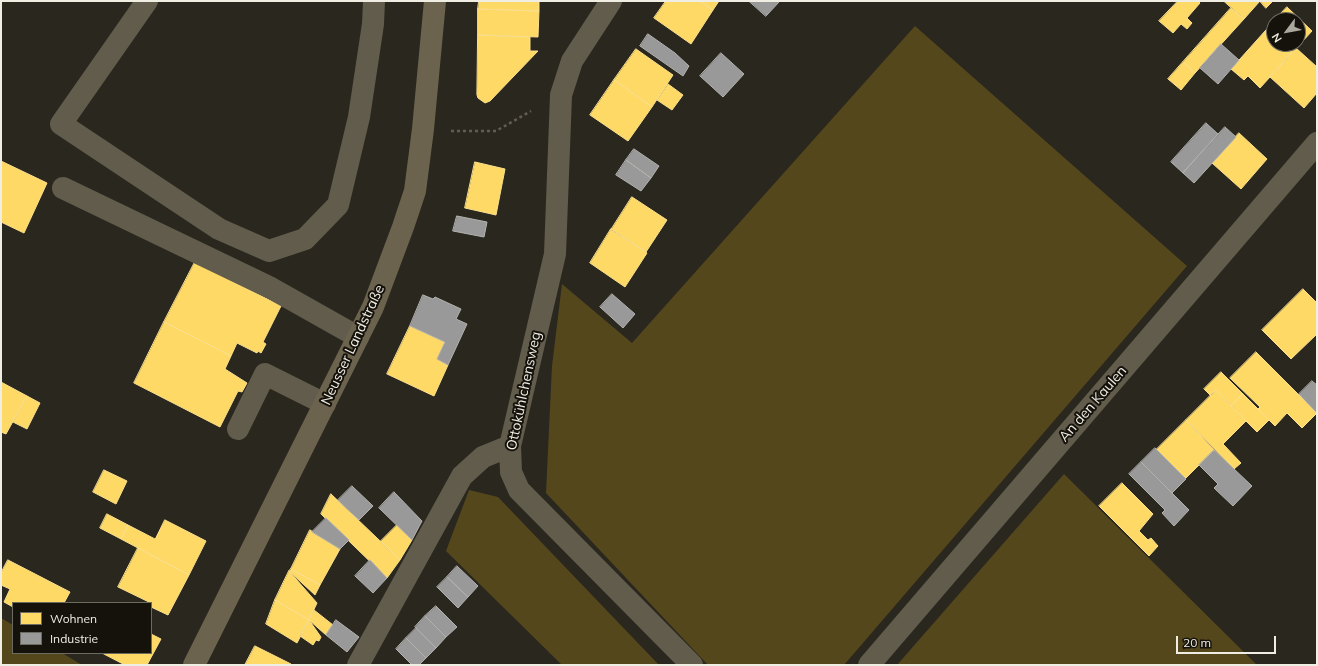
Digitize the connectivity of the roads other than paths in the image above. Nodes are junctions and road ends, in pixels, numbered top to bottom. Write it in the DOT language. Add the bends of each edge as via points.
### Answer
graph roads {
  1 [pos="147,1"];
  2 [pos="374,1"];
  3 [pos="435,1"];
  4 [pos="611,1"];
  5 [pos="1317,143"];
  6 [pos="64,188"];
  7 [pos="358,337"];
  8 [pos="325,404"];
  9 [pos="238,428"];
  10 [pos="510,446"];
  11 [pos="194,665"];
  12 [pos="358,665"];
  13 [pos="692,665"];
  14 [pos="869,665"];
  1 -- 2 [label="street" via="61,124 219,229 269,251 305,239 338,205 359,117"];
  3 -- 7 [label="main road, Neusser Landstraße" via="423,129 412,198 373,307"];
  4 -- 10 [label="street, Ottokühlchensweg" via="572,61 561,95 555,254"];
  5 -- 14 [label="street, An den Kaulen"];
  6 -- 7 [label="street" via="271,288"];
  7 -- 8 [label="main road, Neusser Landstraße"];
  8 -- 9 [label="street" via="265,374"];
  8 -- 11 [label="main road, Neusser Landstraße"];
  10 -- 12 [label="street" via="482,457 462,476"];
  10 -- 13 [label="street, Ottokühlchensweg" via="511,472 519,490"];
}
